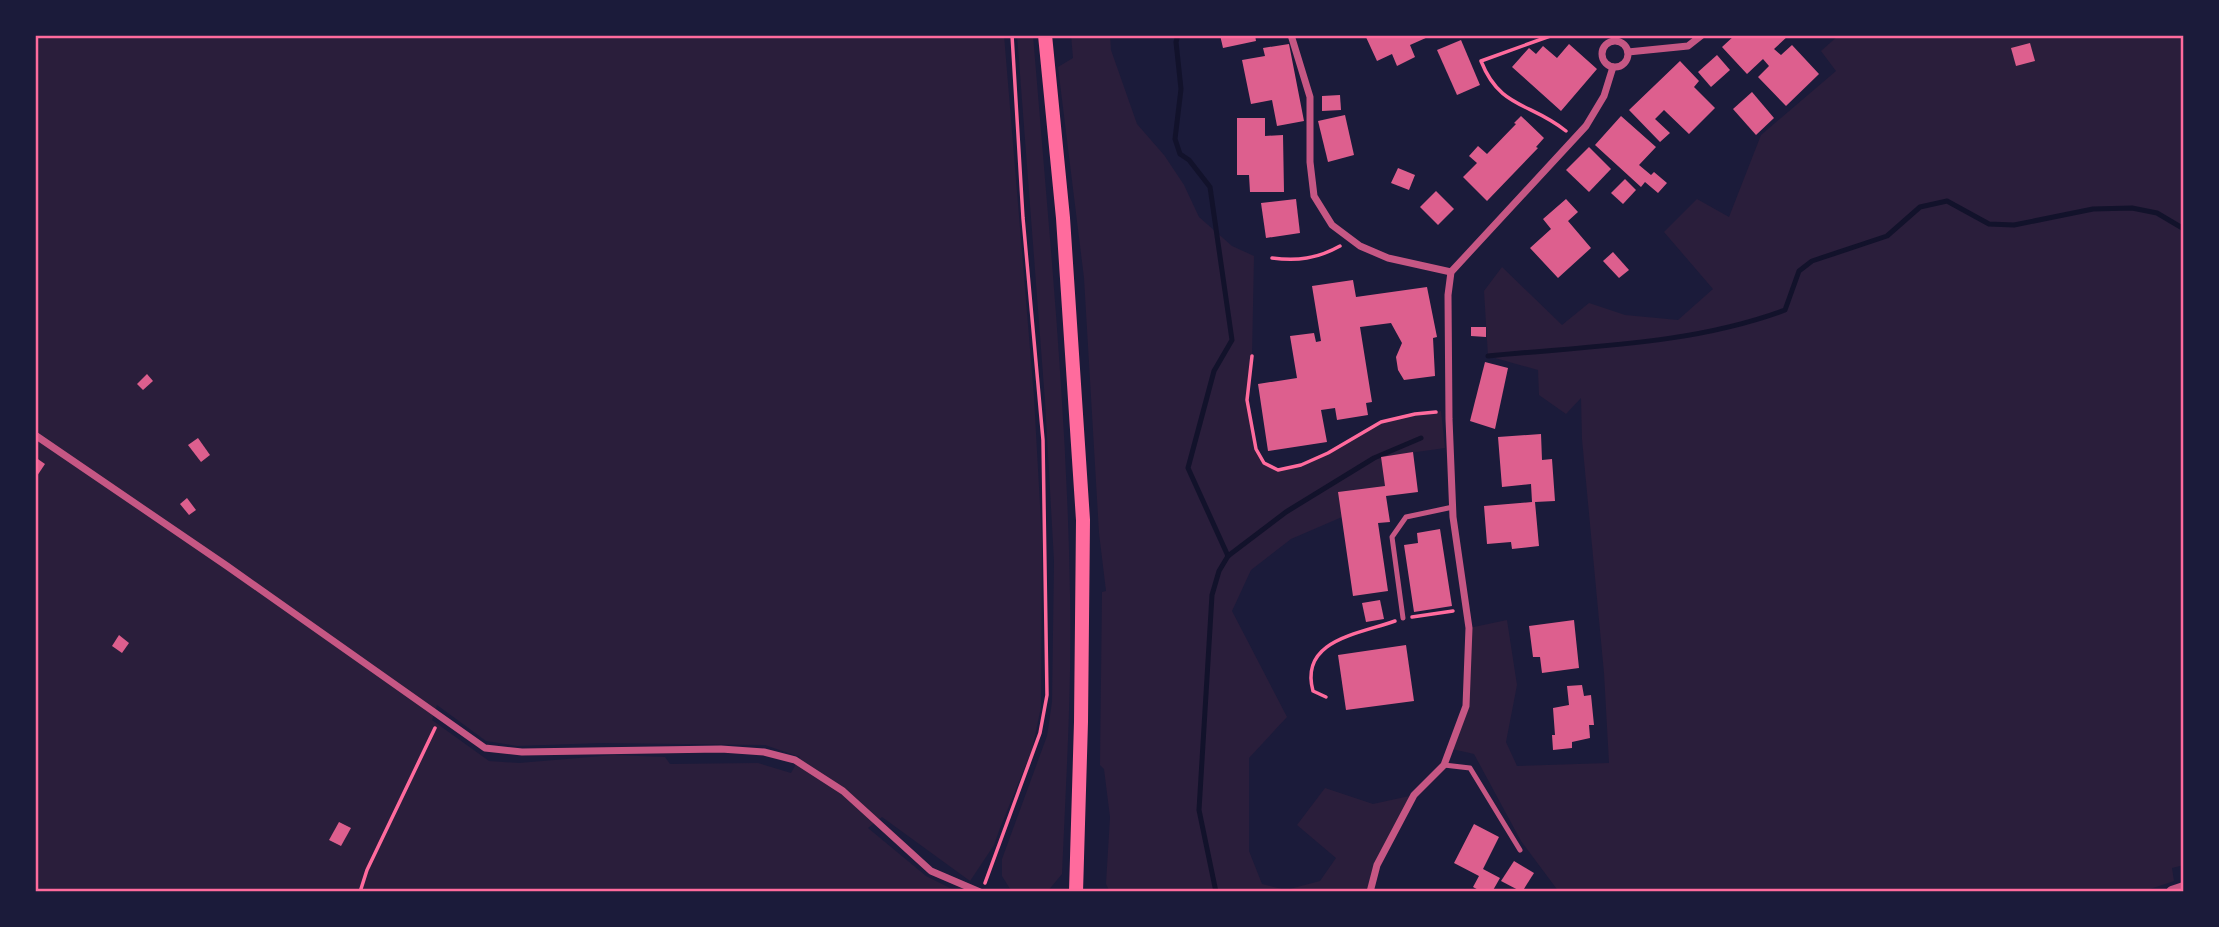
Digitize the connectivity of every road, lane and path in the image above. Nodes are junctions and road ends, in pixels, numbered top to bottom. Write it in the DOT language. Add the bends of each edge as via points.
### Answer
graph roads {
  1 [pos="1012,35"];
  2 [pos="1045,35"];
  3 [pos="1291,35"];
  4 [pos="1553,35"];
  5 [pos="1600,35"];
  6 [pos="1702,35"];
  7 [pos="1608,43"];
  8 [pos="1628,52"];
  9 [pos="1613,67"];
  10 [pos="1575,138"];
  11 [pos="1352,240"];
  12 [pos="1272,258"];
  13 [pos="1451,272"];
  14 [pos="1252,356"];
  15 [pos="1449,410"];
  16 [pos="35,435"];
  17 [pos="1453,507"];
  18 [pos="1466,609"];
  19 [pos="1403,618"];
  20 [pos="1326,697"];
  21 [pos="440,717"];
  22 [pos="1444,765"];
  23 [pos="1520,850"];
  24 [pos="2184,888"];
  25 [pos="360,892"];
  26 [pos="981,892"];
  27 [pos="1076,892"];
  28 [pos="1370,892"];
  29 [pos="2172,892"];
  1 -- 26 [label="path" via="1043,440 1047,695 1037,744"];
  2 -- 27 [label="main road" via="1063,218 1083,520"];
  3 -- 11 [label="street" via="1310,97 1314,196 1332,225"];
  4 -- 10 [label="path" via="1481,61 1489,81 1506,98 1550,118"];
  5 -- 7 [label="street"];
  6 -- 8 [label="street" via="1688,46"];
  7 -- 8 [label="street" via="1620,42"];
  7 -- 9 [label="street" via="1601,57"];
  8 -- 9 [label="street" via="1623,64"];
  9 -- 10 [label="street" via="1604,96"];
  10 -- 13 [label="street"];
  11 -- 12 [label="path" via="1325,255 1296,261"];
  11 -- 13 [label="street" via="1388,258"];
  13 -- 15 [label="street"];
  14 -- 15 [label="path" via="1247,400 1256,449 1264,463 1278,470 1328,453 1381,422"];
  15 -- 17 [label="street"];
  16 -- 21 [label="street"];
  17 -- 18 [label="street"];
  17 -- 19 [label="lane" via="1406,517 1392,537"];
  18 -- 19 [label="path"];
  18 -- 22 [label="street" via="1466,706"];
  19 -- 20 [label="path" via="1326,646 1313,660 1310,678 1313,691"];
  21 -- 25 [label="path"];
  21 -- 26 [label="street" via="485,748 522,752 721,749 795,760 843,791 931,871"];
  22 -- 23 [label="lane" via="1470,768"];
  22 -- 28 [label="street" via="1414,795 1377,865"];
  24 -- 29 [label="street"];
}
